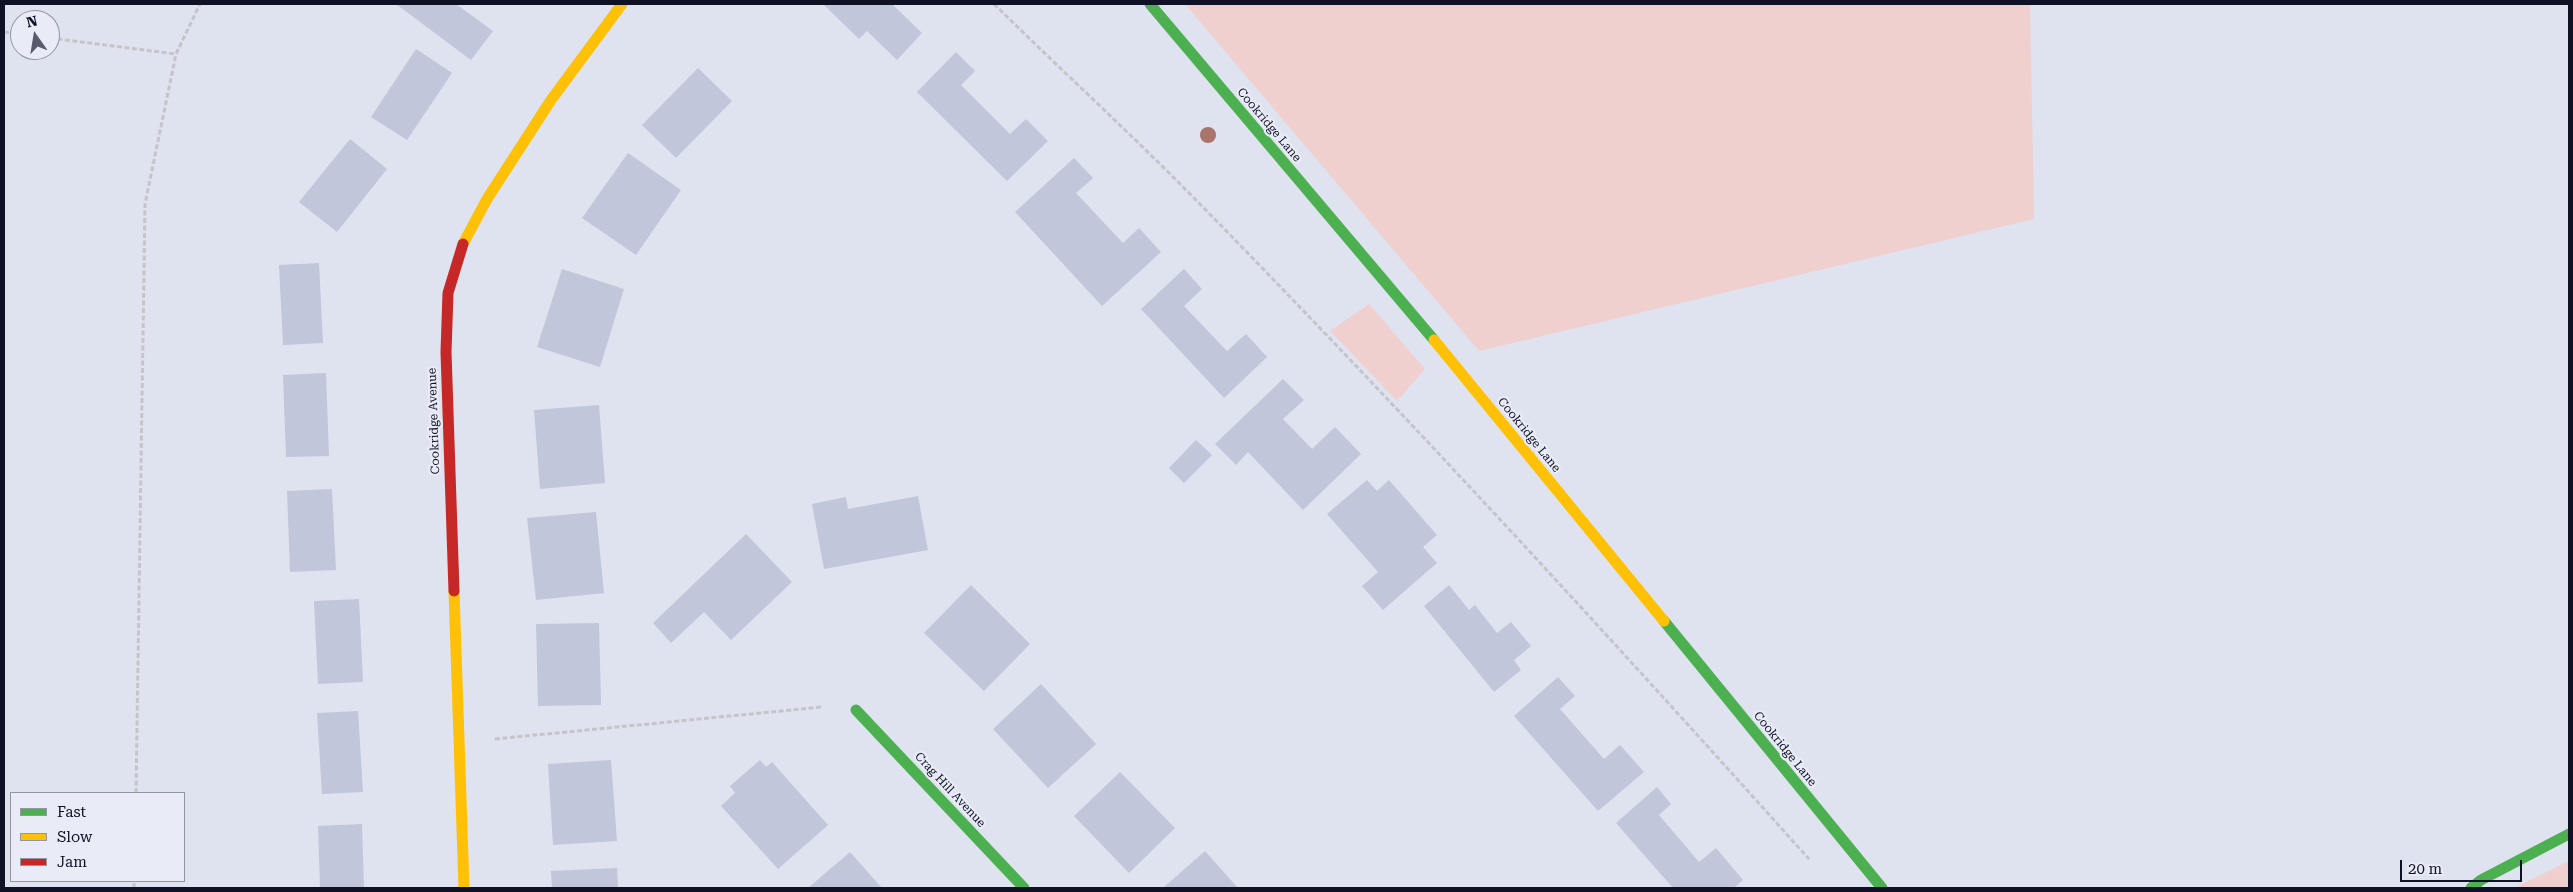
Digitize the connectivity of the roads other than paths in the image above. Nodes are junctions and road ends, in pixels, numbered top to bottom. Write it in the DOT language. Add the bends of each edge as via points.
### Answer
graph roads {
  1 [pos="622,4"];
  2 [pos="1150,4"];
  3 [pos="856,710"];
  4 [pos="2569,834"];
  5 [pos="464,888"];
  6 [pos="1024,888"];
  7 [pos="1882,888"];
  8 [pos="2471,888"];
  1 -- 5 [label="street, Cookridge Avenue" via="551,100 487,199 464,242 448,293 446,352"];
  2 -- 7 [label="street, Cookridge Lane" via="1456,366"];
  3 -- 6 [label="street, Crag Hill Avenue"];
  4 -- 8 [label="street" via="2480,880"];
}
